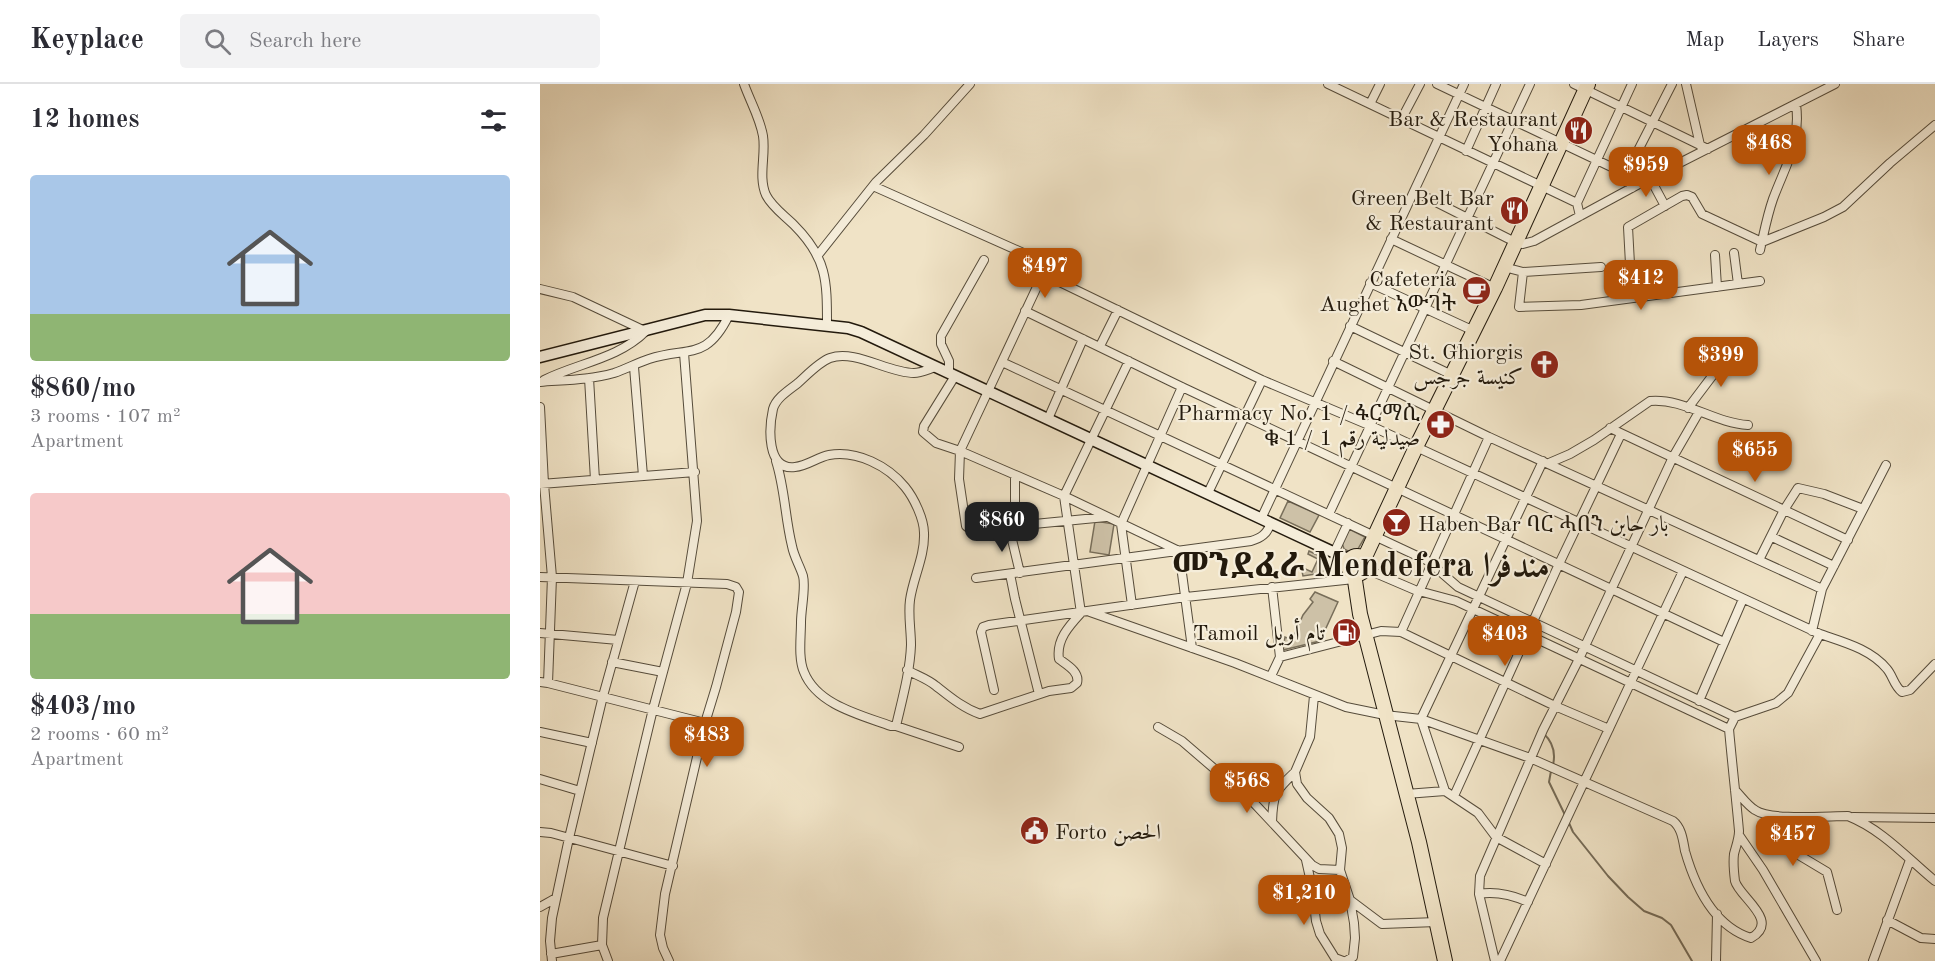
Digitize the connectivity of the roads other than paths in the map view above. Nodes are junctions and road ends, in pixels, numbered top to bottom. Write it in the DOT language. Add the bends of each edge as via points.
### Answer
graph roads {
  1 [pos="744,84"];
  2 [pos="970,84"];
  3 [pos="1328,84"];
  4 [pos="1380,84"];
  5 [pos="1420,84"];
  6 [pos="1437,84"];
  7 [pos="1464,84"];
  8 [pos="1496,84"];
  9 [pos="1530,84"];
  10 [pos="1632,84"];
  11 [pos="1672,84"];
  12 [pos="1686,84"];
  13 [pos="1835,84"];
  14 [pos="1582,86"];
  15 [pos="1459,95"];
  16 [pos="1370,104"];
  17 [pos="1796,104"];
  18 [pos="1621,106"];
  19 [pos="1486,107"];
  20 [pos="1401,120"];
  21 [pos="1514,120"];
  22 [pos="1653,122"];
  23 [pos="1935,125"];
  24 [pos="1438,138"];
  25 [pos="1560,142"];
  26 [pos="1704,147"];
  27 [pos="1466,151"];
  28 [pos="1596,159"];
  29 [pos="1494,164"];
  30 [pos="1626,174"];
  31 [pos="1650,178"];
  32 [pos="873,186"];
  33 [pos="1541,186"];
  34 [pos="1632,188"];
  35 [pos="1414,191"];
  36 [pos="1577,202"];
  37 [pos="1665,206"];
  38 [pos="1580,216"];
  39 [pos="1468,218"];
  40 [pos="1391,238"];
  41 [pos="1515,242"];
  42 [pos="1761,246"];
  43 [pos="1734,253"];
  44 [pos="818,255"];
  45 [pos="1715,255"];
  46 [pos="984,260"];
  47 [pos="1445,264"];
  48 [pos="1630,264"];
  49 [pos="1504,267"];
  50 [pos="1601,267"];
  51 [pos="1523,272"];
  52 [pos="1043,274"];
  53 [pos="1760,281"];
  54 [pos="1370,283"];
  55 [pos="1738,284"];
  56 [pos="1717,286"];
  57 [pos="1495,288"];
  58 [pos="540,289"];
  59 [pos="1425,308"];
  60 [pos="1118,310"];
  61 [pos="1025,311"];
  62 [pos="729,315"];
  63 [pos="827,325"];
  64 [pos="1350,326"];
  65 [pos="645,330"];
  66 [pos="1474,331"];
  67 [pos="1083,339"];
  68 [pos="1100,346"];
  69 [pos="684,353"];
  70 [pos="1406,353"];
  71 [pos="1743,353"];
  72 [pos="540,357"];
  73 [pos="1129,361"];
  74 [pos="1333,361"];
  75 [pos="1002,362"];
  76 [pos="634,367"];
  77 [pos="936,367"];
  78 [pos="952,374"];
  79 [pos="1452,375"];
  80 [pos="589,378"];
  81 [pos="1262,380"];
  82 [pos="540,382"];
  83 [pos="1182,387"];
  84 [pos="1389,389"];
  85 [pos="1060,390"];
  86 [pos="988,391"];
  87 [pos="1314,402"];
  88 [pos="540,407"];
  89 [pos="1688,408"];
  90 [pos="1105,410"];
  91 [pos="1435,410"];
  92 [pos="1699,412"];
  93 [pos="1245,416"];
  94 [pos="1048,419"];
  95 [pos="1748,425"];
  96 [pos="1371,426"];
  97 [pos="1610,428"];
  98 [pos="541,434"];
  99 [pos="1621,434"];
  100 [pos="1161,436"];
  101 [pos="1490,436"];
  102 [pos="1091,439"];
  103 [pos="1297,440"];
  104 [pos="1416,447"];
  105 [pos="960,451"];
  106 [pos="775,457"];
  107 [pos="1673,457"];
  108 [pos="1546,462"];
  109 [pos="1221,464"];
  110 [pos="1352,465"];
  111 [pos="1886,465"];
  112 [pos="1148,466"];
  113 [pos="695,472"];
  114 [pos="1472,473"];
  115 [pos="1015,475"];
  116 [pos="643,476"];
  117 [pos="595,480"];
  118 [pos="542,484"];
  119 [pos="1597,485"];
  120 [pos="1396,487"];
  121 [pos="1274,488"];
  122 [pos="1208,494"];
  123 [pos="1064,496"];
  124 [pos="1525,498"];
  125 [pos="1863,509"];
  126 [pos="1648,510"];
  127 [pos="1784,510"];
  128 [pos="1329,514"];
  129 [pos="1454,514"];
  130 [pos="1106,517"];
  131 [pos="1068,520"];
  132 [pos="1266,521"];
  133 [pos="1348,523"];
  134 [pos="1579,523"];
  135 [pos="1121,524"];
  136 [pos="1012,527"];
  137 [pos="544,532"];
  138 [pos="1375,536"];
  139 [pos="1772,537"];
  140 [pos="1506,538"];
  141 [pos="1848,540"];
  142 [pos="1631,547"];
  143 [pos="1179,551"];
  144 [pos="1334,553"];
  145 [pos="1126,559"];
  146 [pos="1759,560"];
  147 [pos="1432,563"];
  148 [pos="1559,564"];
  149 [pos="1074,566"];
  150 [pos="1834,566"];
  151 [pos="1357,568"];
  152 [pos="1683,571"];
  153 [pos="1020,573"];
  154 [pos="1010,574"];
  155 [pos="540,577"];
  156 [pos="552,578"];
  157 [pos="976,578"];
  158 [pos="635,581"];
  159 [pos="687,583"];
  160 [pos="1272,587"];
  161 [pos="1612,588"];
  162 [pos="1822,589"];
  163 [pos="1419,592"];
  164 [pos="1186,597"];
  165 [pos="1479,597"];
  166 [pos="1743,599"];
  167 [pos="1132,605"];
  168 [pos="1473,609"];
  169 [pos="1090,612"];
  170 [pos="1081,613"];
  171 [pos="1664,613"];
  172 [pos="1020,621"];
  173 [pos="1532,622"];
  174 [pos="551,632"];
  175 [pos="1401,632"];
  176 [pos="540,633"];
  177 [pos="1816,633"];
  178 [pos="1527,634"];
  179 [pos="1365,635"];
  180 [pos="618,640"];
  181 [pos="1724,642"];
  182 [pos="1585,647"];
  183 [pos="1192,648"];
  184 [pos="1452,656"];
  185 [pos="1280,657"];
  186 [pos="1579,659"];
  187 [pos="612,662"];
  188 [pos="1935,664"];
  189 [pos="907,670"];
  190 [pos="1636,671"];
  191 [pos="663,672"];
  192 [pos="1271,676"];
  193 [pos="1505,681"];
  194 [pos="544,682"];
  195 [pos="1631,683"];
  196 [pos="994,690"];
  197 [pos="1039,694"];
  198 [pos="603,696"];
  199 [pos="1314,696"];
  200 [pos="1699,701"];
  201 [pos="1555,706"];
  202 [pos="653,709"];
  203 [pos="1385,715"];
  204 [pos="1735,717"];
  205 [pos="1421,719"];
  206 [pos="705,723"];
  207 [pos="896,726"];
  208 [pos="1158,727"];
  209 [pos="1609,729"];
  210 [pos="1729,729"];
  211 [pos="540,732"];
  212 [pos="1478,740"];
  213 [pos="592,743"];
  214 [pos="959,747"];
  215 [pos="1530,758"];
  216 [pos="1295,772"];
  217 [pos="540,779"];
  218 [pos="1585,783"];
  219 [pos="1734,789"];
  220 [pos="580,791"];
  221 [pos="1445,791"];
  222 [pos="1406,794"];
  223 [pos="1454,796"];
  224 [pos="1767,815"];
  225 [pos="1848,816"];
  226 [pos="1935,818"];
  227 [pos="1272,822"];
  228 [pos="540,832"];
  229 [pos="1739,834"];
  230 [pos="1496,837"];
  231 [pos="569,838"];
  232 [pos="619,850"];
  233 [pos="1306,859"];
  234 [pos="1910,860"];
  235 [pos="1546,864"];
  236 [pos="673,866"];
  237 [pos="1340,870"];
  238 [pos="1935,881"];
  239 [pos="1479,894"];
  240 [pos="556,898"];
  241 [pos="1350,900"];
  242 [pos="1528,902"];
  243 [pos="540,907"];
  244 [pos="1837,910"];
  245 [pos="1717,914"];
  246 [pos="1887,920"];
  247 [pos="1437,922"];
  248 [pos="1935,939"];
  249 [pos="602,945"];
  250 [pos="551,959"];
  251 [pos="608,961"];
  252 [pos="669,961"];
  253 [pos="1345,961"];
  254 [pos="1445,961"];
  255 [pos="1495,961"];
  256 [pos="1500,961"];
  257 [pos="1716,961"];
  258 [pos="1816,961"];
  259 [pos="1873,961"];
  1 -- 44 [label="street" via="763,133 766,195"];
  2 -- 32 [label="street"];
  3 -- 16 [label="street"];
  4 -- 16 [label="street"];
  5 -- 20 [label="street"];
  6 -- 15 [label="street"];
  7 -- 15 [label="street"];
  8 -- 19 [label="street"];
  9 -- 21 [label="street"];
  10 -- 18 [label="street"];
  11 -- 22 [label="street"];
  12 -- 26 [label="street"];
  13 -- 17 [label="street"];
  14 -- 18 [label="street"];
  14 -- 25 [label="highway"];
  15 -- 19 [label="street"];
  15 -- 24 [label="street"];
  16 -- 20 [label="street"];
  17 -- 26 [label="street"];
  17 -- 42 [label="street" via="1798,134 1772,202"];
  18 -- 22 [label="street"];
  18 -- 28 [label="street"];
  19 -- 21 [label="street"];
  19 -- 27 [label="street"];
  20 -- 24 [label="street"];
  21 -- 25 [label="street"];
  21 -- 29 [label="street"];
  22 -- 26 [label="street"];
  22 -- 30 [label="street"];
  23 -- 42 [label="street" via="1843,207"];
  24 -- 27 [label="street"];
  24 -- 35 [label="street"];
  25 -- 28 [label="street"];
  25 -- 33 [label="highway"];
  26 -- 31 [label="street"];
  27 -- 29 [label="street"];
  28 -- 30 [label="street"];
  28 -- 36 [label="street"];
  29 -- 33 [label="street"];
  29 -- 39 [label="street"];
  30 -- 34 [label="street"];
  31 -- 34 [label="street"];
  31 -- 37 [label="street"];
  32 -- 44 [label="street"];
  32 -- 52 [label="street" via="1039,260"];
  33 -- 36 [label="street"];
  33 -- 41 [label="highway"];
  34 -- 38 [label="street"];
  35 -- 39 [label="street"];
  35 -- 40 [label="street"];
  36 -- 38 [label="street"];
  37 -- 42 [label="street" via="1682,196 1692,196 1702,214"];
  37 -- 48 [label="street" via="1628,227"];
  38 -- 41 [label="street" via="1534,241"];
  39 -- 41 [label="street"];
  39 -- 47 [label="street"];
  40 -- 47 [label="street"];
  40 -- 54 [label="street"];
  41 -- 49 [label="highway"];
  43 -- 55 [label="street"];
  44 -- 63 [label="street" via="825,275"];
  45 -- 56 [label="street"];
  46 -- 78 [label="street" via="941,336"];
  47 -- 57 [label="street"];
  47 -- 59 [label="street"];
  49 -- 51 [label="street"];
  49 -- 57 [label="highway"];
  50 -- 51 [label="street"];
  51 -- 56 [label="street" via="1519,307 1581,305"];
  52 -- 60 [label="street"];
  52 -- 61 [label="street"];
  53 -- 55 [label="street"];
  54 -- 59 [label="street"];
  54 -- 64 [label="street"];
  55 -- 56 [label="street"];
  57 -- 66 [label="highway"];
  58 -- 65 [label="street" via="573,297"];
  59 -- 66 [label="street"];
  59 -- 70 [label="street"];
  60 -- 68 [label="street"];
  60 -- 81 [label="street"];
  61 -- 67 [label="street"];
  61 -- 75 [label="street"];
  62 -- 63 [label="main road"];
  62 -- 65 [label="main road" via="705,315"];
  62 -- 69 [label="street" via="713,340"];
  63 -- 77 [label="main road" via="861,332"];
  64 -- 70 [label="street"];
  64 -- 74 [label="street"];
  65 -- 72 [label="main road"];
  65 -- 82 [label="street" via="619,351"];
  66 -- 79 [label="highway"];
  67 -- 68 [label="street"];
  67 -- 85 [label="street"];
  68 -- 73 [label="street"];
  69 -- 76 [label="street" via="647,360"];
  69 -- 113 [label="street"];
  70 -- 79 [label="street"];
  70 -- 84 [label="street"];
  71 -- 89 [label="street" via="1719,367"];
  73 -- 83 [label="street"];
  73 -- 90 [label="street"];
  74 -- 84 [label="street"];
  74 -- 87 [label="street"];
  75 -- 85 [label="street"];
  75 -- 86 [label="street"];
  76 -- 80 [label="street"];
  76 -- 116 [label="street"];
  77 -- 78 [label="main road"];
  77 -- 106 [label="street" via="916,373 839,356 828,359 774,406 770,428"];
  78 -- 86 [label="main road"];
  78 -- 105 [label="street" via="923,432 936,443"];
  79 -- 91 [label="highway"];
  80 -- 82 [label="street"];
  80 -- 117 [label="street"];
  81 -- 87 [label="street"];
  81 -- 93 [label="street"];
  83 -- 93 [label="street"];
  83 -- 100 [label="street"];
  84 -- 91 [label="street"];
  84 -- 96 [label="street"];
  85 -- 90 [label="street"];
  85 -- 94 [label="street"];
  86 -- 94 [label="main road"];
  86 -- 105 [label="street"];
  87 -- 96 [label="street"];
  87 -- 103 [label="street"];
  88 -- 98 [label="street"];
  89 -- 92 [label="street"];
  89 -- 97 [label="street" via="1650,402"];
  90 -- 100 [label="street"];
  90 -- 102 [label="street"];
  91 -- 101 [label="street"];
  91 -- 104 [label="highway"];
  92 -- 95 [label="street"];
  92 -- 107 [label="street"];
  93 -- 103 [label="street"];
  93 -- 109 [label="street"];
  94 -- 102 [label="main road"];
  96 -- 104 [label="street"];
  96 -- 110 [label="street"];
  97 -- 99 [label="street"];
  97 -- 108 [label="street" via="1570,454"];
  98 -- 118 [label="street"];
  99 -- 107 [label="street"];
  99 -- 119 [label="street"];
  100 -- 109 [label="street"];
  100 -- 112 [label="street"];
  101 -- 108 [label="street"];
  101 -- 114 [label="street"];
  102 -- 112 [label="main road"];
  102 -- 123 [label="street"];
  103 -- 110 [label="street"];
  103 -- 121 [label="street"];
  104 -- 114 [label="street"];
  104 -- 120 [label="highway"];
  105 -- 115 [label="street"];
  105 -- 136 [label="street" via="959,479 966,526 971,530"];
  106 -- 189 [label="street" via="783,465 795,468 829,455 855,454 881,466 905,488 924,532 910,602"];
  106 -- 207 [label="street" via="792,546 803,577 803,671 811,684 837,705"];
  107 -- 126 [label="street"];
  107 -- 127 [label="street"];
  108 -- 119 [label="street"];
  108 -- 124 [label="street"];
  109 -- 121 [label="street"];
  109 -- 122 [label="street"];
  110 -- 120 [label="street"];
  110 -- 128 [label="street"];
  111 -- 125 [label="street"];
  112 -- 122 [label="main road"];
  112 -- 135 [label="street"];
  113 -- 116 [label="street"];
  113 -- 159 [label="street" via="698,521"];
  114 -- 124 [label="street"];
  114 -- 129 [label="street"];
  115 -- 123 [label="street"];
  115 -- 136 [label="street"];
  116 -- 117 [label="street"];
  117 -- 118 [label="street"];
  118 -- 137 [label="street"];
  119 -- 126 [label="street"];
  119 -- 134 [label="street"];
  120 -- 129 [label="street"];
  120 -- 138 [label="highway"];
  121 -- 128 [label="street"];
  121 -- 132 [label="street"];
  122 -- 132 [label="main road"];
  123 -- 130 [label="street"];
  123 -- 131 [label="street"];
  124 -- 134 [label="street"];
  124 -- 140 [label="street"];
  125 -- 127 [label="street" via="1801,487"];
  125 -- 141 [label="street"];
  126 -- 142 [label="street"];
  126 -- 146 [label="street"];
  127 -- 139 [label="street"];
  127 -- 141 [label="street"];
  128 -- 133 [label="street"];
  129 -- 140 [label="street"];
  129 -- 147 [label="street"];
  130 -- 131 [label="street"];
  130 -- 135 [label="street"];
  131 -- 136 [label="street"];
  131 -- 149 [label="street"];
  132 -- 143 [label="street" via="1268,531 1251,542"];
  132 -- 144 [label="main road"];
  133 -- 138 [label="street"];
  133 -- 144 [label="street"];
  134 -- 142 [label="street"];
  134 -- 148 [label="street"];
  135 -- 143 [label="street"];
  135 -- 145 [label="street"];
  136 -- 153 [label="street"];
  137 -- 156 [label="street"];
  138 -- 147 [label="street"];
  138 -- 151 [label="highway"];
  139 -- 146 [label="street"];
  139 -- 150 [label="street"];
  140 -- 148 [label="street"];
  140 -- 165 [label="street"];
  141 -- 150 [label="street"];
  142 -- 152 [label="street"];
  142 -- 161 [label="street"];
  143 -- 145 [label="street"];
  143 -- 164 [label="street"];
  144 -- 151 [label="main road"];
  145 -- 149 [label="street"];
  145 -- 167 [label="street"];
  146 -- 162 [label="street"];
  147 -- 163 [label="street"];
  147 -- 165 [label="street" via="1458,587"];
  148 -- 161 [label="street"];
  148 -- 173 [label="street"];
  149 -- 153 [label="street"];
  149 -- 170 [label="street"];
  150 -- 162 [label="street"];
  151 -- 160 [label="street"];
  151 -- 163 [label="street"];
  151 -- 179 [label="highway"];
  152 -- 166 [label="street"];
  152 -- 171 [label="street"];
  153 -- 154 [label="street"];
  154 -- 157 [label="street"];
  154 -- 172 [label="street"];
  155 -- 156 [label="street"];
  156 -- 158 [label="street"];
  156 -- 174 [label="street"];
  158 -- 159 [label="street"];
  158 -- 180 [label="street"];
  159 -- 191 [label="street"];
  159 -- 206 [label="street" via="727,584 739,592"];
  160 -- 164 [label="street"];
  160 -- 185 [label="street"];
  161 -- 171 [label="street"];
  161 -- 182 [label="street"];
  162 -- 177 [label="street"];
  163 -- 168 [label="street"];
  163 -- 175 [label="street"];
  164 -- 167 [label="street"];
  164 -- 183 [label="street"];
  165 -- 168 [label="street"];
  165 -- 173 [label="street"];
  166 -- 177 [label="street"];
  166 -- 181 [label="street"];
  167 -- 169 [label="street"];
  168 -- 178 [label="street"];
  168 -- 184 [label="street"];
  169 -- 170 [label="street"];
  169 -- 183 [label="street"];
  170 -- 172 [label="street"];
  170 -- 197 [label="street" via="1057,649 1059,659 1076,672 1077,683 1071,688"];
  171 -- 181 [label="street"];
  171 -- 190 [label="street"];
  172 -- 196 [label="street" via="983,627 981,632"];
  172 -- 197 [label="street"];
  173 -- 178 [label="street"];
  173 -- 182 [label="street"];
  174 -- 176 [label="street"];
  174 -- 180 [label="street"];
  174 -- 194 [label="street"];
  175 -- 179 [label="street" via="1381,630"];
  175 -- 184 [label="street"];
  177 -- 188 [label="street" via="1881,662 1902,692 1910,690"];
  177 -- 204 [label="street" via="1788,693 1776,703"];
  178 -- 186 [label="street"];
  178 -- 193 [label="street"];
  179 -- 185 [label="street"];
  179 -- 203 [label="highway"];
  180 -- 187 [label="street"];
  181 -- 200 [label="street"];
  182 -- 186 [label="street"];
  182 -- 190 [label="street"];
  183 -- 192 [label="street"];
  184 -- 193 [label="street"];
  184 -- 205 [label="street"];
  185 -- 192 [label="street"];
  186 -- 195 [label="street"];
  186 -- 201 [label="street"];
  187 -- 191 [label="street"];
  187 -- 198 [label="street"];
  189 -- 197 [label="street" via="980,714"];
  189 -- 207 [label="street"];
  190 -- 195 [label="street"];
  190 -- 200 [label="street"];
  191 -- 202 [label="street"];
  192 -- 199 [label="street"];
  193 -- 201 [label="street"];
  193 -- 212 [label="street"];
  194 -- 198 [label="street"];
  195 -- 209 [label="street"];
  195 -- 210 [label="street"];
  198 -- 202 [label="street"];
  198 -- 213 [label="street"];
  199 -- 203 [label="street"];
  199 -- 216 [label="street" via="1310,737"];
  200 -- 204 [label="street"];
  201 -- 209 [label="street"];
  201 -- 215 [label="street"];
  202 -- 206 [label="street"];
  202 -- 232 [label="street"];
  203 -- 205 [label="street"];
  203 -- 222 [label="highway"];
  204 -- 210 [label="street"];
  205 -- 212 [label="street"];
  205 -- 221 [label="street"];
  206 -- 236 [label="street"];
  207 -- 214 [label="street"];
  208 -- 227 [label="street" via="1182,741"];
  209 -- 218 [label="street"];
  210 -- 219 [label="street"];
  211 -- 213 [label="street"];
  212 -- 215 [label="street"];
  212 -- 223 [label="street"];
  213 -- 220 [label="street"];
  215 -- 218 [label="street"];
  215 -- 230 [label="street"];
  216 -- 227 [label="street" via="1273,797"];
  216 -- 237 [label="street" via="1297,784 1339,834"];
  217 -- 220 [label="street"];
  218 -- 235 [label="street"];
  218 -- 245 [label="street" via="1678,825 1701,895"];
  219 -- 224 [label="street" via="1755,810"];
  219 -- 229 [label="street"];
  220 -- 231 [label="street"];
  221 -- 222 [label="street"];
  221 -- 223 [label="street"];
  222 -- 247 [label="highway"];
  223 -- 230 [label="street" via="1478,813"];
  224 -- 225 [label="street"];
  224 -- 244 [label="street" via="1792,851 1827,872"];
  225 -- 226 [label="street"];
  225 -- 234 [label="street" via="1874,828"];
  227 -- 233 [label="street"];
  228 -- 231 [label="street"];
  229 -- 245 [label="street" via="1734,856 1737,887 1760,914 1761,925 1751,938"];
  229 -- 258 [label="street"];
  230 -- 235 [label="street"];
  230 -- 239 [label="street" via="1480,876"];
  231 -- 232 [label="street"];
  231 -- 240 [label="street"];
  232 -- 236 [label="street"];
  232 -- 249 [label="street" via="603,918"];
  233 -- 237 [label="street" via="1319,869"];
  233 -- 253 [label="street" via="1320,934 1335,958"];
  234 -- 238 [label="street"];
  234 -- 246 [label="street"];
  235 -- 242 [label="street"];
  236 -- 252 [label="street" via="660,935"];
  237 -- 241 [label="street"];
  239 -- 242 [label="street" via="1503,893"];
  239 -- 255 [label="street"];
  240 -- 243 [label="street"];
  240 -- 250 [label="street"];
  241 -- 247 [label="street" via="1382,924"];
  241 -- 253 [label="street" via="1355,938 1353,957"];
  242 -- 256 [label="street"];
  245 -- 257 [label="street"];
  246 -- 248 [label="street" via="1921,938"];
  246 -- 259 [label="street"];
  247 -- 254 [label="highway"];
  249 -- 250 [label="street"];
  249 -- 251 [label="street"];
}
